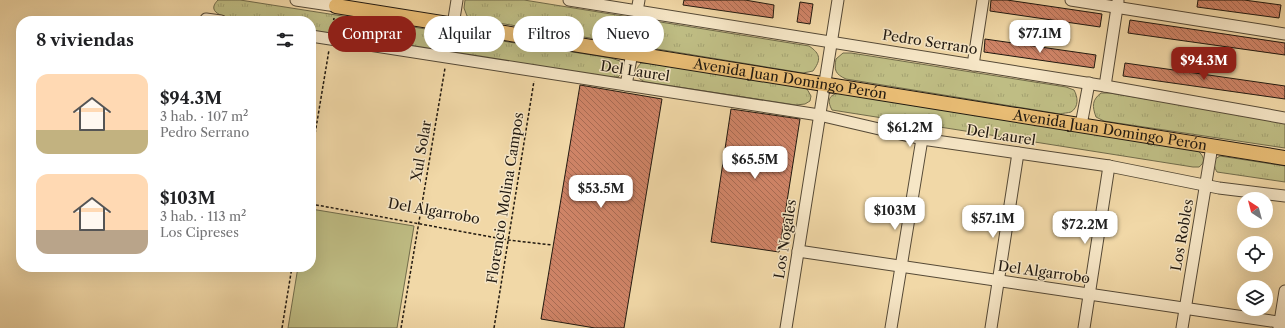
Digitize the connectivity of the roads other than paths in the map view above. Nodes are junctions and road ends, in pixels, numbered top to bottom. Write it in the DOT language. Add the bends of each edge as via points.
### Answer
graph roads {
  1 [pos="296,0"];
  2 [pos="457,0"];
  3 [pos="569,0"];
  4 [pos="838,0"];
  5 [pos="983,0"];
  6 [pos="1070,0"];
  7 [pos="336,3"];
  8 [pos="1118,4"];
  9 [pos="638,5"];
  10 [pos="454,16"];
  11 [pos="424,20"];
  12 [pos="505,33"];
  13 [pos="1285,34"];
  14 [pos="316,37"];
  15 [pos="831,42"];
  16 [pos="632,53"];
  17 [pos="973,64"];
  18 [pos="824,83"];
  19 [pos="1089,83"];
  20 [pos="626,85"];
  21 [pos="1105,86"];
  22 [pos="819,115"];
  23 [pos="1285,118"];
  24 [pos="1081,125"];
  25 [pos="922,139"];
  26 [pos="1212,146"];
  27 [pos="1018,153"];
  28 [pos="1285,158"];
  29 [pos="1109,166"];
  30 [pos="1206,186"];
  31 [pos="1285,196"];
  32 [pos="798,251"];
  33 [pos="901,266"];
  34 [pos="998,280"];
  35 [pos="1285,291"];
  36 [pos="1089,294"];
  37 [pos="1185,308"];
  38 [pos="1281,325"];
  39 [pos="786,328"];
  40 [pos="891,328"];
  41 [pos="991,328"];
  42 [pos="1084,328"];
  43 [pos="1182,328"];
  1 -- 7 [label="street, Avenida Juan Domingo Perón"];
  2 -- 10 [label="street"];
  3 -- 9 [label="street, Pedro Serrano"];
  4 -- 15 [label="street, Los Nogales"];
  5 -- 17 [label="street"];
  6 -- 8 [label="street"];
  7 -- 11 [label="main road, Avenida Juan Domingo Perón"];
  8 -- 13 [label="street"];
  8 -- 21 [label="street"];
  9 -- 15 [label="street, Pedro Serrano"];
  12 -- 16 [label="main road, Avenida Juan Domingo Perón"];
  14 -- 20 [label="street, Del Laurel"];
  15 -- 17 [label="street, Pedro Serrano"];
  15 -- 18 [label="street, Los Nogales"];
  16 -- 18 [label="main road, Avenida Juan Domingo Perón"];
  16 -- 20 [label="street"];
  17 -- 19 [label="street, Pedro Serrano"];
  18 -- 22 [label="street, Los Nogales"];
  18 -- 24 [label="main road, Avenida Juan Domingo Perón"];
  19 -- 21 [label="street, Pedro Serrano"];
  19 -- 24 [label="street"];
  20 -- 22 [label="street, Del Laurel"];
  21 -- 23 [label="street, Pedro Serrano"];
  22 -- 25 [label="street, Del Laurel"];
  22 -- 32 [label="street, Los Nogales"];
  24 -- 26 [label="main road, Avenida Juan Domingo Perón"];
  25 -- 27 [label="street, Del Laurel"];
  25 -- 33 [label="street"];
  26 -- 28 [label="main road, Avenida Juan Domingo Perón"];
  26 -- 30 [label="street, Los Robles"];
  27 -- 29 [label="street, Del Laurel"];
  27 -- 34 [label="street"];
  29 -- 30 [label="street, Del Laurel"];
  29 -- 36 [label="street"];
  30 -- 31 [label="street, Del Laurel"];
  30 -- 37 [label="street, Los Robles"];
  32 -- 33 [label="street, Del Algarrobo"];
  32 -- 39 [label="street, Los Nogales"];
  33 -- 34 [label="street, Del Algarrobo"];
  33 -- 40 [label="street"];
  34 -- 36 [label="street, Del Algarrobo"];
  34 -- 41 [label="street"];
  35 -- 38 [label="street"];
  36 -- 37 [label="street, Del Algarrobo"];
  36 -- 42 [label="street"];
  37 -- 38 [label="street, Del Algarrobo"];
  37 -- 43 [label="street, Los Robles"];
}
